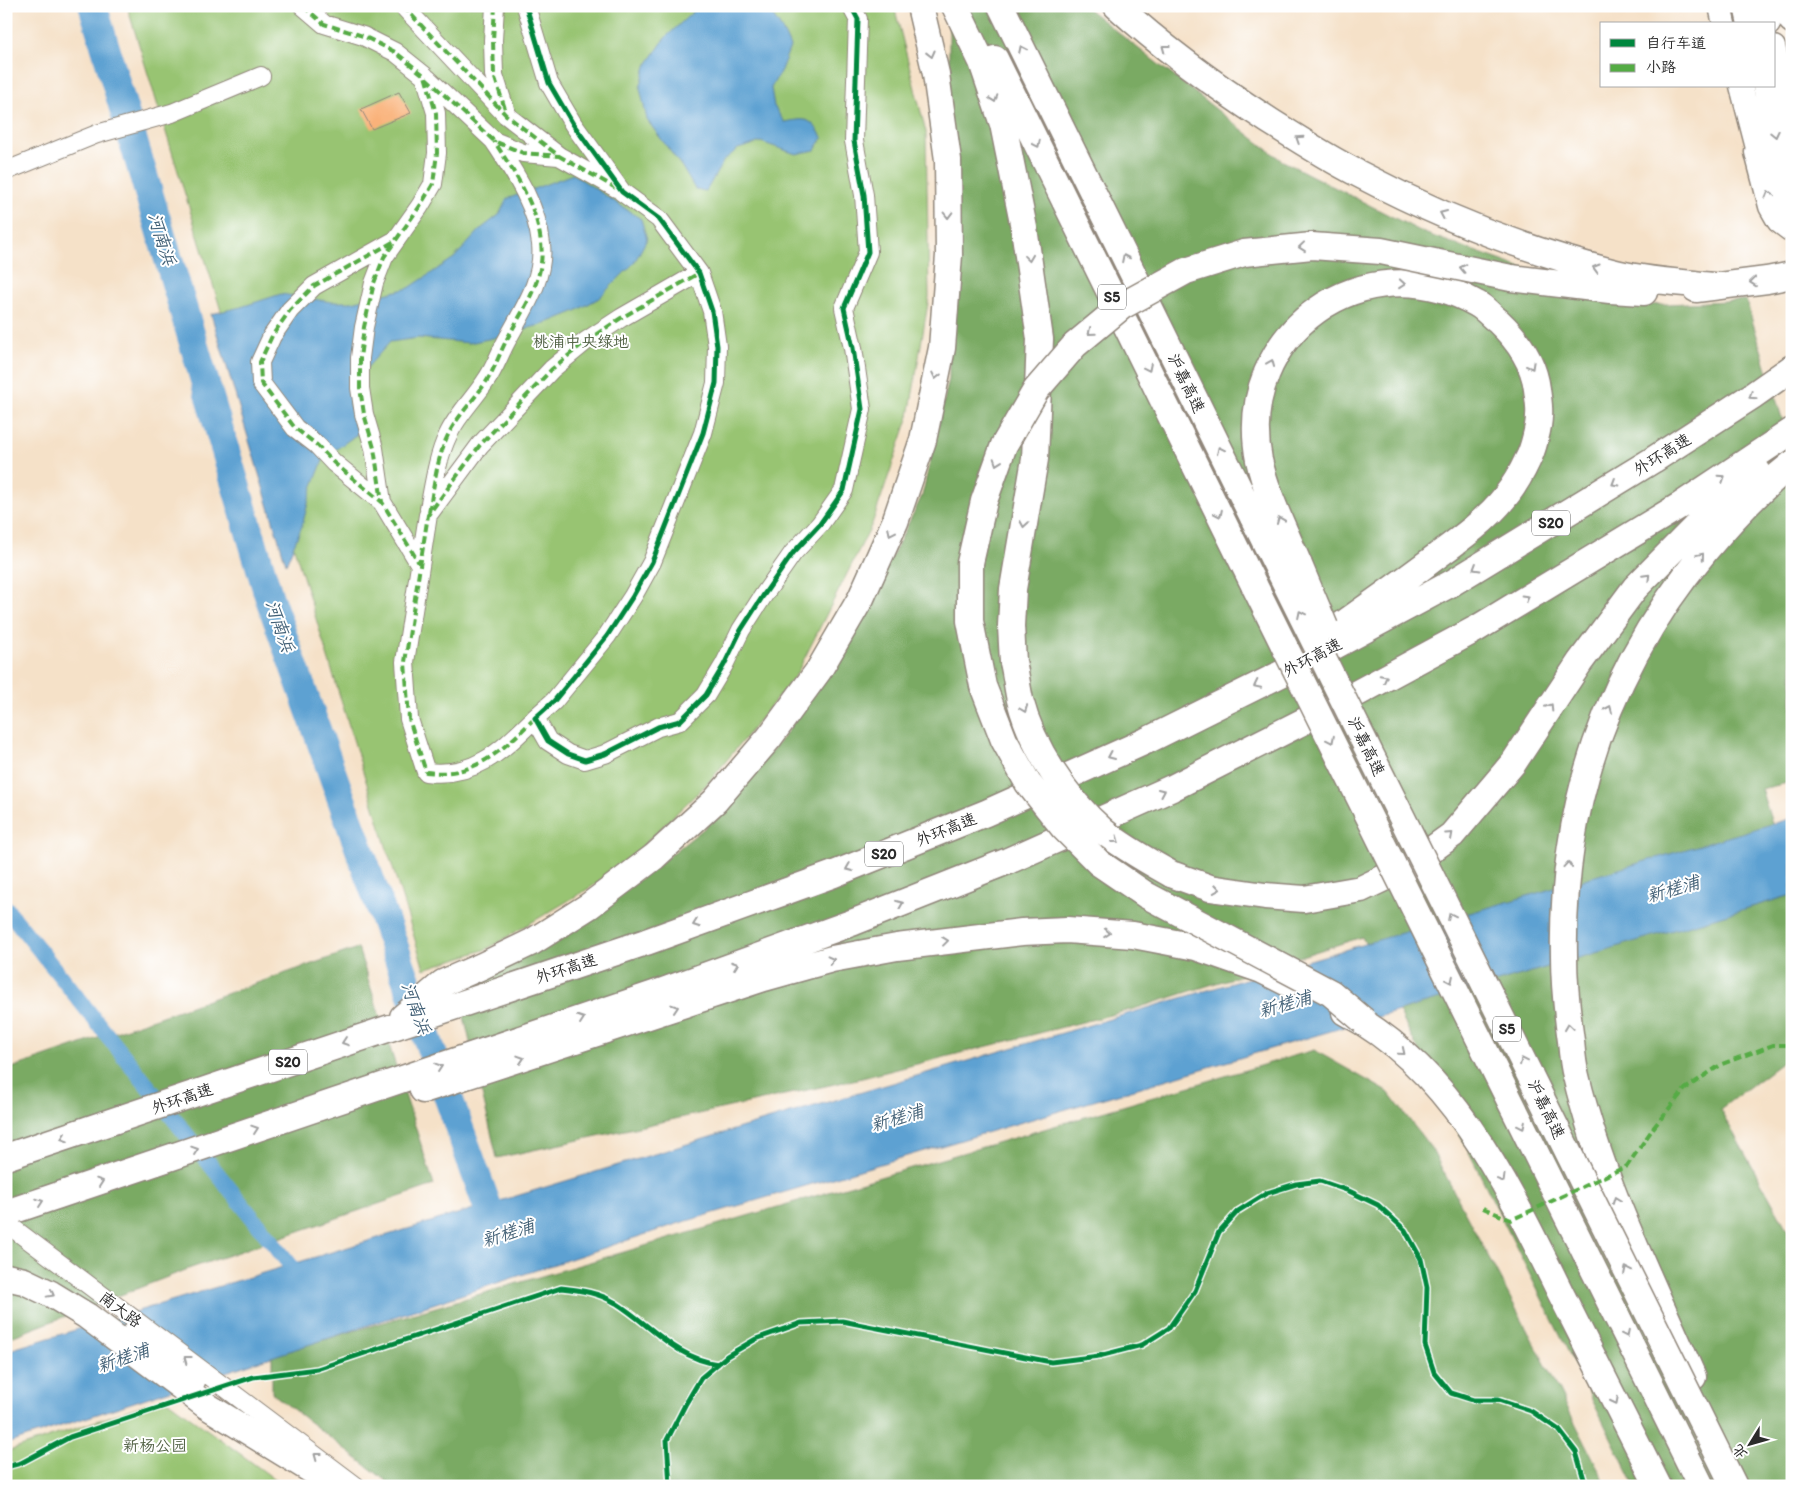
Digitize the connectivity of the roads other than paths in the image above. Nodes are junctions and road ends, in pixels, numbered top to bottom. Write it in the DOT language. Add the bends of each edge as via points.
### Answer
graph roads {
  1 [pos="303,6"];
  2 [pos="403,6"];
  3 [pos="496,6"];
  4 [pos="526,6"];
  5 [pos="851,6"];
  6 [pos="920,6"];
  7 [pos="955,6"];
  8 [pos="969,6"];
  9 [pos="1001,6"];
  10 [pos="1117,6"];
  11 [pos="1720,6"];
  12 [pos="1745,6"];
  13 [pos="1765,6"];
  14 [pos="1788,6"];
  15 [pos="1792,20"];
  16 [pos="1724,22"];
  17 [pos="1749,22"];
  18 [pos="1769,22"];
  19 [pos="1776,55"];
  20 [pos="261,76"];
  21 [pos="424,76"];
  22 [pos="1742,88"];
  23 [pos="1764,88"];
  24 [pos="506,114"];
  25 [pos="1792,124"];
  26 [pos="494,141"];
  27 [pos="1758,152"];
  28 [pos="559,156"];
  29 [pos="6,171"];
  30 [pos="622,192"];
  31 [pos="1792,208"];
  32 [pos="1792,229"];
  33 [pos="395,241"];
  34 [pos="699,273"];
  35 [pos="1792,275"];
  36 [pos="1713,286"];
  37 [pos="1792,368"];
  38 [pos="1785,436"];
  39 [pos="1792,464"];
  40 [pos="382,502"];
  41 [pos="428,515"];
  42 [pos="419,563"];
  43 [pos="1290,569"];
  44 [pos="1301,664"];
  45 [pos="535,718"];
  46 [pos="447,994"];
  47 [pos="1364,1021"];
  48 [pos="472,1065"];
  49 [pos="6,1158"];
  50 [pos="6,1213"];
  51 [pos="6,1223"];
  52 [pos="6,1236"];
  53 [pos="6,1277"];
  54 [pos="324,1480"];
  55 [pos="356,1486"];
  56 [pos="1658,1486"];
  57 [pos="1701,1486"];
  58 [pos="1734,1486"];
  59 [pos="1740,1486"];
  1 -- 21 [label="street" via="324,24 363,36 395,52"];
  2 -- 24 [label="street"];
  3 -- 24 [label="street" via="492,40 494,75"];
  4 -- 30 [label="street" via="549,83 572,124"];
  5 -- 45 [label="street" via="858,19 854,141 864,195 868,252 844,308 862,409 844,490 820,524 793,553 759,603 706,695 680,722 658,727 585,760 548,741"];
  6 -- 46 [label="highway, one-way" via="936,74 948,160 949,255 942,348 923,440 895,522 860,598 818,670 769,738 708,807 654,857 589,906 532,942 482,966"];
  7 -- 38 [label="highway, one-way, bridge" via="982,62 1002,124 1024,228 1040,340 1035,459 1013,589 1011,626 1013,662 1021,701 1052,772 1074,800 1102,830 1171,874 1210,888 1304,899 1361,889 1409,866 1452,834 1514,762 1580,662 1636,588 1714,508 1764,467"];
  8 -- 57 [label="highway, 沪嘉高速 / S5, one-way, bridge"];
  43 -- 9 [label="highway, 沪嘉高速 / S5, one-way"];
  36 -- 10 [label="highway, one-way" via="1614,272 1522,245 1416,202 1358,174 1255,111 1157,42"];
  11 -- 16 [label="main road"];
  12 -- 17 [label="main road"];
  13 -- 18 [label="main road"];
  14 -- 15 [label="highway"];
  19 -- 25 [label="main road"];
  20 -- 29 [label="street" via="172,112 97,134"];
  21 -- 26 [label="street"];
  21 -- 33 [label="street" via="436,113 437,153 432,184"];
  22 -- 27 [label="main road"];
  23 -- 31 [label="main road, one-way"];
  24 -- 28 [label="street"];
  26 -- 28 [label="street" via="523,153"];
  26 -- 41 [label="street" via="521,184 535,218 542,268 532,294 486,381 448,434 438,464"];
  32 -- 27 [label="highway, one-way" via="1780,220 1772,206"];
  28 -- 30 [label="street"];
  30 -- 34 [label="street" via="659,219"];
  33 -- 40 [label="street" via="384,257 374,283 360,358 360,388"];
  33 -- 40 [label="street" via="314,286 290,310 272,336 260,362 261,383 295,428"];
  34 -- 41 [label="street" via="621,318 552,369 480,445"];
  34 -- 45 [label="street" via="712,311 717,346 716,383 703,433 652,562 633,596 607,636 554,701"];
  35 -- 36 [label="highway, one-way"];
  36 -- 47 [label="highway, one-way, bridge" via="1646,292 1610,290 1511,278 1381,251 1312,246 1244,253 1186,271 1122,306 1075,345 1036,390 1004,445 984,501 970,563 970,621 983,686 1004,740 1028,783 1063,827 1099,863 1146,895 1331,993"];
  37 -- 44 [label="highway, 外环高速 / S20, one-way" via="1653,460 1452,583"];
  48 -- 38 [label="highway, one-way" via="854,922 1008,861 1172,788 1326,710 1476,628 1681,505"];
  59 -- 39 [label="highway, one-way" via="1620,1210 1595,1144 1574,1065 1564,993 1563,920 1569,854 1582,788 1597,739 1627,670 1685,576 1753,499"];
  40 -- 42 [label="street"];
  41 -- 42 [label="street"];
  42 -- 45 [label="street" via="405,662 409,719 426,772 440,774 480,765 503,750"];
  43 -- 44 [label="highway, one-way" via="1259,460 1256,424 1261,389 1274,356 1297,326 1326,302 1360,288 1394,283 1438,287 1479,304 1513,335 1535,374 1540,416 1530,457 1505,497 1468,533 1326,636"];
  58 -- 43 [label="highway, 沪嘉高速 / S5, one-way, bridge" via="1426,865"];
  44 -- 46 [label="highway, 外环高速 / S20, one-way" via="1146,741 977,817 834,874 646,942"];
  46 -- 49 [label="highway, 外环高速 / S20, one-way" via="392,1027"];
  48 -- 47 [label="highway, one-way, bridge" via="832,960 897,947 1022,932 1067,930 1133,935 1196,947 1262,970"];
  47 -- 56 [label="highway, one-way" via="1409,1058 1450,1101 1483,1148 1512,1196"];
  50 -- 48 [label="highway, one-way" via="290,1117 319,1122"];
  55 -- 51 [label="street, 南大路, one-way"];
  52 -- 54 [label="street, 南大路"];
  53 -- 54 [label="highway, one-way" via="24,1281 87,1316 207,1406"];
}
